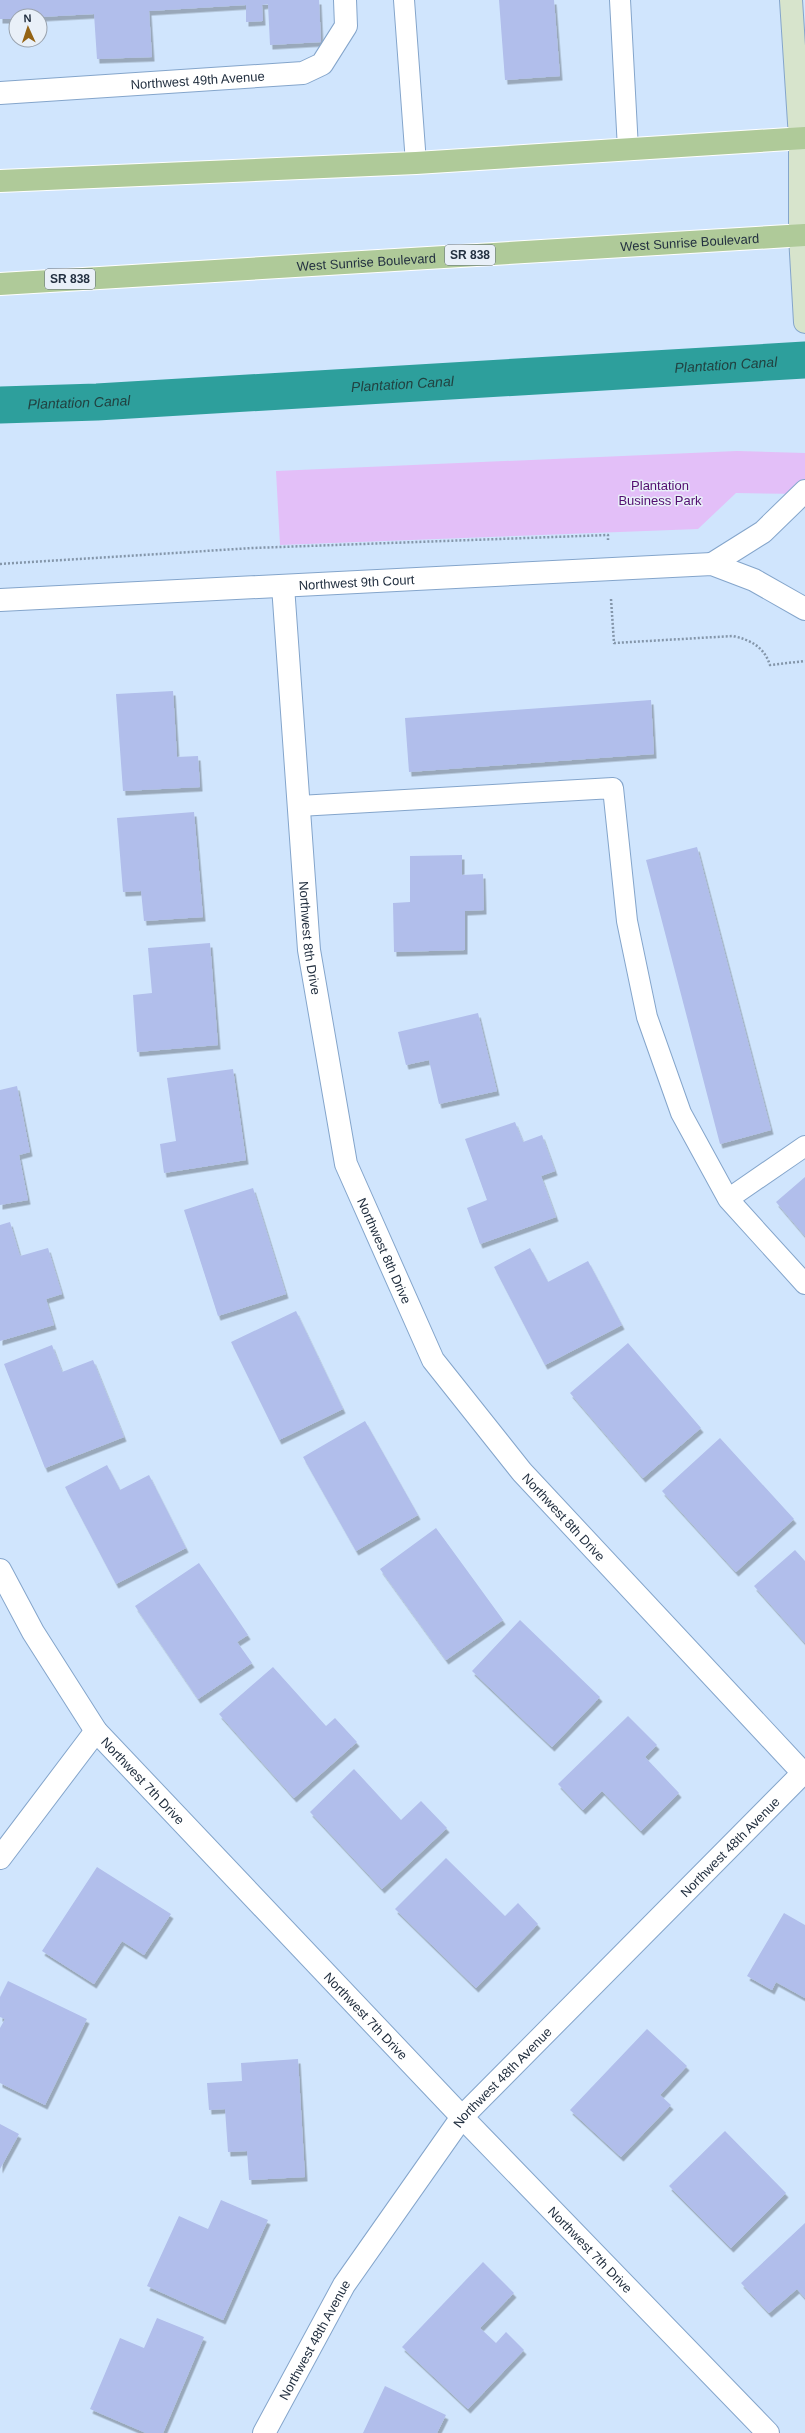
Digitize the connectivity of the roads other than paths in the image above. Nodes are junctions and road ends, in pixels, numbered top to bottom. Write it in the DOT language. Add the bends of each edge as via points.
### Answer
graph roads {
  1 [pos="345,0"];
  2 [pos="404,0"];
  3 [pos="620,0"];
  4 [pos="791,0"];
  5 [pos="0,93"];
  6 [pos="802,138"];
  7 [pos="628,149"];
  8 [pos="416,163"];
  9 [pos="0,182"];
  10 [pos="802,235"];
  11 [pos="0,284"];
  12 [pos="805,322"];
  13 [pos="805,491"];
  14 [pos="712,564"];
  15 [pos="283,586"];
  16 [pos="0,600"];
  17 [pos="805,609"];
  18 [pos="299,806"];
  19 [pos="805,1146"];
  20 [pos="728,1199"];
  21 [pos="805,1284"];
  22 [pos="0,1570"];
  23 [pos="96,1731"];
  24 [pos="804,1773"];
  25 [pos="0,1858"];
  26 [pos="462,2117"];
  27 [pos="264,2433"];
  28 [pos="768,2433"];
  1 -- 5 [label="street, Northwest 49th Avenue" via="346,26 322,64 303,73"];
  2 -- 8 [label="lane"];
  3 -- 7 [label="lane"];
  4 -- 6 [label="street"];
  6 -- 7 [label="main road"];
  6 -- 10 [label="street"];
  7 -- 8 [label="main road"];
  8 -- 9 [label="main road"];
  10 -- 11 [label="main road, West Sunrise Boulevard / SR 838"];
  10 -- 12 [label="street"];
  13 -- 14 [label="street, Northwest 9th Court" via="763,532"];
  14 -- 15 [label="street, Northwest 9th Court"];
  14 -- 17 [label="street, Northwest 9th Court" via="754,580"];
  15 -- 16 [label="street, Northwest 9th Court"];
  15 -- 18 [label="street, Northwest 8th Drive"];
  18 -- 20 [label="lane" via="613,788 627,921 647,1017 681,1113"];
  18 -- 24 [label="street, Northwest 8th Drive" via="309,950 346,1164 433,1360 522,1472"];
  19 -- 20 [label="lane"];
  20 -- 21 [label="lane"];
  22 -- 23 [label="street, Northwest 7th Drive" via="32,1632"];
  23 -- 25 [label="street"];
  23 -- 26 [label="street, Northwest 7th Drive"];
  24 -- 26 [label="street, Northwest 48th Avenue"];
  26 -- 27 [label="street, Northwest 48th Avenue" via="344,2285"];
  26 -- 28 [label="street, Northwest 7th Drive"];
}
